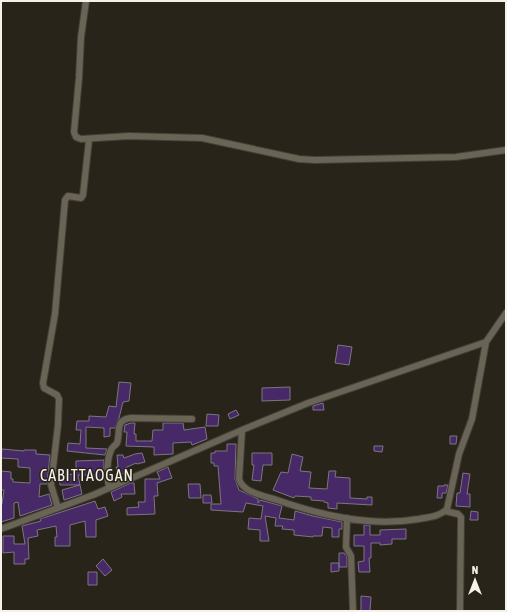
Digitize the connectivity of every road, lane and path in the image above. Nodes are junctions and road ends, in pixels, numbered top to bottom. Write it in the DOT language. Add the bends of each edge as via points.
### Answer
graph roads {
  1 [pos="86,1"];
  2 [pos="89,140"];
  3 [pos="506,150"];
  4 [pos="506,313"];
  5 [pos="486,342"];
  6 [pos="192,419"];
  7 [pos="242,430"];
  8 [pos="109,488"];
  9 [pos="58,508"];
  10 [pos="445,511"];
  11 [pos="347,518"];
  12 [pos="1,529"];
  13 [pos="353,611"];
  14 [pos="460,611"];
  1 -- 2 [label="street" via="74,132 78,139"];
  2 -- 3 [label="street" via="117,136 196,138 310,160 463,157"];
  2 -- 9 [label="street" via="83,195 81,198 68,196 65,200 54,314 43,383 46,389 59,399 51,485"];
  4 -- 5 [label="street"];
  5 -- 7 [label="street" via="308,403"];
  5 -- 10 [label="street" via="471,424 459,454"];
  6 -- 8 [label="street" via="125,419 119,426 117,442 110,452 107,472"];
  7 -- 8 [label="street"];
  7 -- 11 [label="street" via="239,478 243,486 255,493 301,508"];
  8 -- 9 [label="street"];
  9 -- 12 [label="street"];
  10 -- 11 [label="street" via="439,515 410,520 376,522"];
  10 -- 14 [label="street" via="461,517"];
  11 -- 13 [label="street" via="346,547 351,556"];
}
